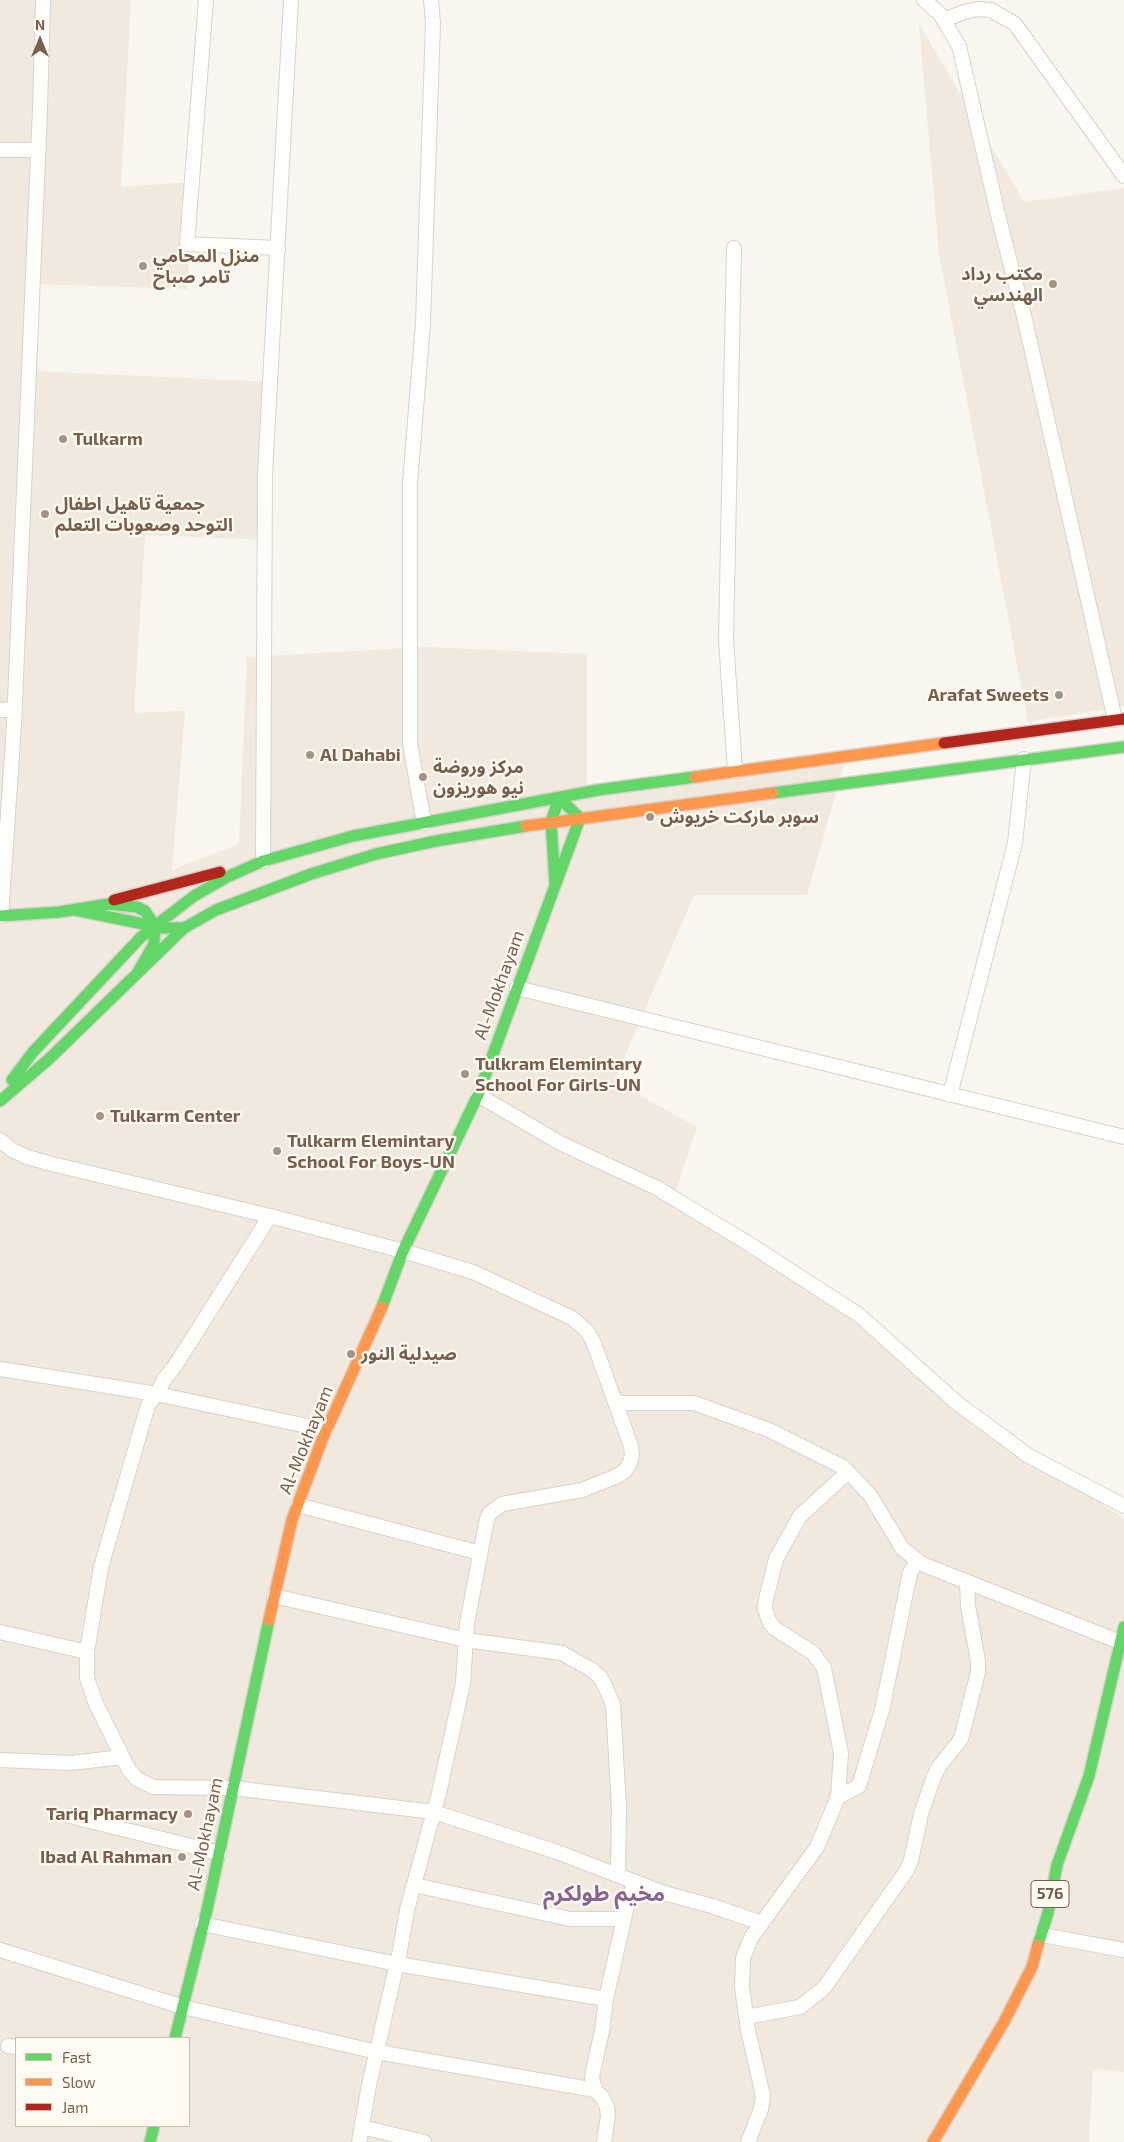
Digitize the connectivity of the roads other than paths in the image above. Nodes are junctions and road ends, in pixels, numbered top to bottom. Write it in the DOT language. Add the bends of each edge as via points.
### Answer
graph roads {
  1 [pos="43,0"];
  2 [pos="206,0"];
  3 [pos="291,0"];
  4 [pos="431,0"];
  5 [pos="924,0"];
  6 [pos="944,20"];
  7 [pos="0,150"];
  8 [pos="39,150"];
  9 [pos="1124,176"];
  10 [pos="278,248"];
  11 [pos="734,248"];
  12 [pos="15,709"];
  13 [pos="0,710"];
  14 [pos="1120,719"];
  15 [pos="1124,747"];
  16 [pos="1024,759"];
  17 [pos="734,771"];
  18 [pos="559,798"];
  19 [pos="580,818"];
  20 [pos="551,822"];
  21 [pos="424,823"];
  22 [pos="263,861"];
  23 [pos="555,882"];
  24 [pos="75,910"];
  25 [pos="0,916"];
  26 [pos="155,926"];
  27 [pos="184,928"];
  28 [pos="138,972"];
  29 [pos="517,988"];
  30 [pos="0,1095"];
  31 [pos="478,1095"];
  32 [pos="950,1095"];
  33 [pos="0,1101"];
  34 [pos="1124,1137"];
  35 [pos="0,1140"];
  36 [pos="270,1216"];
  37 [pos="403,1251"];
  38 [pos="0,1369"];
  39 [pos="153,1399"];
  40 [pos="616,1403"];
  41 [pos="326,1430"];
  42 [pos="848,1472"];
  43 [pos="298,1505"];
  44 [pos="1124,1506"];
  45 [pos="480,1553"];
  46 [pos="916,1560"];
  47 [pos="967,1582"];
  48 [pos="274,1596"];
  49 [pos="1124,1628"];
  50 [pos="0,1632"];
  51 [pos="466,1640"];
  52 [pos="1120,1642"];
  53 [pos="87,1652"];
  54 [pos="122,1758"];
  55 [pos="0,1760"];
  56 [pos="233,1788"];
  57 [pos="838,1797"];
  58 [pos="434,1812"];
  59 [pos="70,1816"];
  60 [pos="138,1833"];
  61 [pos="152,1837"];
  62 [pos="219,1853"];
  63 [pos="618,1875"];
  64 [pos="635,1882"];
  65 [pos="414,1885"];
  66 [pos="624,1919"];
  67 [pos="762,1923"];
  68 [pos="202,1924"];
  69 [pos="1042,1934"];
  70 [pos="0,1950"];
  71 [pos="1124,1950"];
  72 [pos="396,1964"];
  73 [pos="606,1999"];
  74 [pos="183,2006"];
  75 [pos="746,2017"];
  76 [pos="175,2037"];
  77 [pos="377,2052"];
  78 [pos="595,2090"];
  79 [pos="154,2127"];
  80 [pos="362,2127"];
  81 [pos="150,2142"];
  82 [pos="359,2142"];
  83 [pos="424,2142"];
  84 [pos="604,2142"];
  85 [pos="748,2142"];
  86 [pos="933,2142"];
  1 -- 8 [label="street"];
  2 -- 10 [label="street" via="187,244"];
  3 -- 10 [label="street"];
  4 -- 21 [label="street" via="433,23 423,323 410,482 410,744"];
  5 -- 6 [label="street"];
  6 -- 9 [label="street" via="964,12 991,10 1015,24"];
  6 -- 14 [label="street" via="959,46"];
  7 -- 8 [label="street"];
  8 -- 12 [label="street"];
  10 -- 22 [label="street" via="265,473"];
  11 -- 17 [label="street" via="726,640"];
  12 -- 13 [label="street"];
  12 -- 25 [label="street"];
  14 -- 17 [label="main road"];
  15 -- 16 [label="main road"];
  16 -- 19 [label="main road"];
  16 -- 32 [label="street" via="1015,843"];
  17 -- 18 [label="main road"];
  18 -- 19 [label="main road"];
  18 -- 20 [label="main road"];
  18 -- 21 [label="main road"];
  19 -- 20 [label="main road"];
  19 -- 23 [label="main road, Al-Mokhayam"];
  20 -- 23 [label="main road"];
  20 -- 27 [label="main road" via="376,854 311,874 216,910"];
  21 -- 22 [label="main road" via="353,836"];
  22 -- 24 [label="main road"];
  22 -- 26 [label="main road" via="194,896"];
  23 -- 29 [label="main road, Al-Mokhayam"];
  24 -- 25 [label="main road"];
  24 -- 26 [label="main road" via="109,904 125,905 145,911"];
  26 -- 27 [label="main road"];
  26 -- 28 [label="main road" via="154,944"];
  26 -- 30 [label="main road" via="33,1052"];
  27 -- 28 [label="main road"];
  28 -- 33 [label="main road" via="49,1059"];
  29 -- 31 [label="main road, Al-Mokhayam"];
  29 -- 32 [label="street"];
  31 -- 37 [label="main road, Al-Mokhayam"];
  31 -- 44 [label="street" via="560,1144 657,1188 746,1242 859,1315 957,1403 1029,1456"];
  32 -- 34 [label="street"];
  35 -- 36 [label="street" via="27,1157"];
  36 -- 37 [label="street"];
  36 -- 39 [label="street"];
  37 -- 40 [label="street" via="473,1272 581,1324 593,1341"];
  37 -- 41 [label="main road, Al-Mokhayam" via="375,1325"];
  38 -- 39 [label="street" via="140,1391"];
  39 -- 41 [label="street"];
  39 -- 53 [label="street" via="101,1567"];
  40 -- 42 [label="street" via="694,1403 769,1430"];
  40 -- 45 [label="street" via="632,1446 625,1471 582,1490 502,1504 487,1519"];
  41 -- 43 [label="main road, Al-Mokhayam"];
  42 -- 46 [label="street" via="870,1495 902,1548"];
  42 -- 57 [label="street" via="800,1516 776,1559 765,1608 774,1628 814,1653 824,1668 840,1742"];
  43 -- 45 [label="street"];
  43 -- 48 [label="main road, Al-Mokhayam"];
  45 -- 51 [label="street"];
  46 -- 47 [label="street"];
  46 -- 57 [label="street" via="910,1573 882,1710 859,1786"];
  47 -- 52 [label="street"];
  47 -- 75 [label="street" via="978,1672 961,1739 933,1779 907,1870 824,1988 800,2006"];
  48 -- 51 [label="street"];
  48 -- 56 [label="main road, Al-Mokhayam"];
  49 -- 52 [label="main road, 576"];
  50 -- 53 [label="street"];
  51 -- 58 [label="street" via="463,1683"];
  51 -- 63 [label="street" via="562,1654 600,1677 613,1705 619,1807"];
  52 -- 69 [label="main road, 576" via="1089,1776 1057,1865"];
  53 -- 54 [label="street" via="90,1691"];
  54 -- 55 [label="street" via="71,1763"];
  54 -- 56 [label="street" via="137,1779 153,1787"];
  56 -- 58 [label="street"];
  56 -- 62 [label="main road, Al-Mokhayam"];
  57 -- 67 [label="street" via="817,1847"];
  58 -- 63 [label="street"];
  58 -- 65 [label="street"];
  59 -- 61 [label="street"];
  60 -- 61 [label="street"];
  61 -- 62 [label="street"];
  62 -- 68 [label="main road, Al-Mokhayam"];
  63 -- 64 [label="street"];
  64 -- 66 [label="street"];
  64 -- 67 [label="street"];
  65 -- 66 [label="street" via="570,1919"];
  65 -- 72 [label="street"];
  66 -- 73 [label="street"];
  67 -- 75 [label="street" via="751,1938 743,1958"];
  68 -- 72 [label="street"];
  68 -- 74 [label="main road, Al-Mokhayam"];
  69 -- 71 [label="street"];
  69 -- 86 [label="main road, 576" via="1032,1967 1004,2022"];
  70 -- 74 [label="street"];
  72 -- 73 [label="street"];
  72 -- 77 [label="street"];
  73 -- 78 [label="street" via="592,2078"];
  74 -- 76 [label="main road, Al-Mokhayam"];
  74 -- 77 [label="street"];
  75 -- 85 [label="street" via="763,2096"];
  77 -- 78 [label="street"];
  77 -- 80 [label="street"];
  78 -- 84 [label="street" via="607,2107"];
  79 -- 81 [label="main road"];
  80 -- 82 [label="street"];
  80 -- 83 [label="street"];
}
